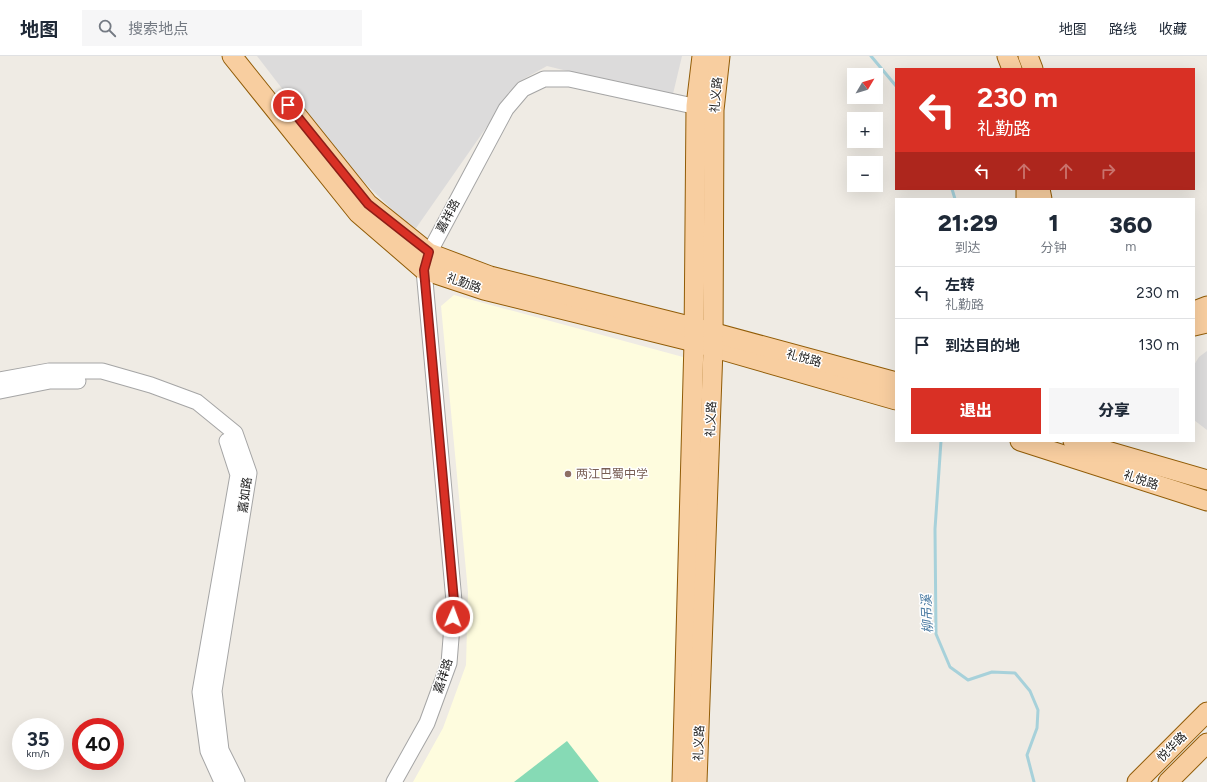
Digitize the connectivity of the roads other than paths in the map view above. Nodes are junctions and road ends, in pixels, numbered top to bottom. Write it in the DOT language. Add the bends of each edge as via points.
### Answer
graph roads {
  1 [pos="232,56"];
  2 [pos="248,56"];
  3 [pos="702,56"];
  4 [pos="720,56"];
  5 [pos="1007,56"];
  6 [pos="1012,68"];
  7 [pos="696,106"];
  8 [pos="714,110"];
  9 [pos="426,261"];
  10 [pos="1207,306"];
  11 [pos="1195,311"];
  12 [pos="1207,323"];
  13 [pos="1195,326"];
  14 [pos="693,335"];
  15 [pos="713,341"];
  16 [pos="0,380"];
  17 [pos="895,382"];
  18 [pos="0,391"];
  19 [pos="895,400"];
  20 [pos="1028,442"];
  21 [pos="1076,448"];
  22 [pos="1207,480"];
  23 [pos="1207,501"];
  24 [pos="1207,712"];
  25 [pos="1207,743"];
  26 [pos="222,782"];
  27 [pos="237,782"];
  28 [pos="394,782"];
  29 [pos="682,782"];
  30 [pos="697,782"];
  31 [pos="1137,782"];
  32 [pos="1168,782"];
  1 -- 9 [label="main road, 礼勤路" via="358,213"];
  2 -- 9 [label="main road, 礼勤路" via="368,204"];
  3 -- 7 [label="main road, 礼义路"];
  4 -- 8 [label="main road, 礼义路"];
  5 -- 6 [label="main road"];
  7 -- 8 [label="street, 嘉祥路"];
  7 -- 9 [label="street, 嘉祥路" via="569,79 544,79 523,89 506,109"];
  7 -- 14 [label="main road, 礼义路"];
  8 -- 15 [label="main road, 礼义路"];
  9 -- 14 [label="main road, 礼勤路" via="490,276"];
  9 -- 28 [label="street, 嘉祥路" via="454,601 449,663 427,723"];
  10 -- 11 [label="main road"];
  12 -- 13 [label="main road"];
  14 -- 15 [label="main road, 礼勤路"];
  14 -- 29 [label="main road, 礼义路"];
  15 -- 17 [label="main road, 礼悦路"];
  15 -- 19 [label="main road, 礼悦路"];
  15 -- 30 [label="main road, 礼义路"];
  16 -- 27 [label="street, 嘉如路" via="50,371 102,372 151,385 197,402 235,433 249,473 214,691 221,750"];
  18 -- 26 [label="street, 嘉如路" via="50,381 101,381 150,394 194,411 227,439 238,475 200,692 208,751"];
  20 -- 21 [label="main road"];
  21 -- 22 [label="main road, 礼悦路"];
  21 -- 23 [label="main road, 礼悦路"];
  24 -- 31 [label="main road, 悦华路"];
  25 -- 32 [label="main road, 悦华路"];
}
